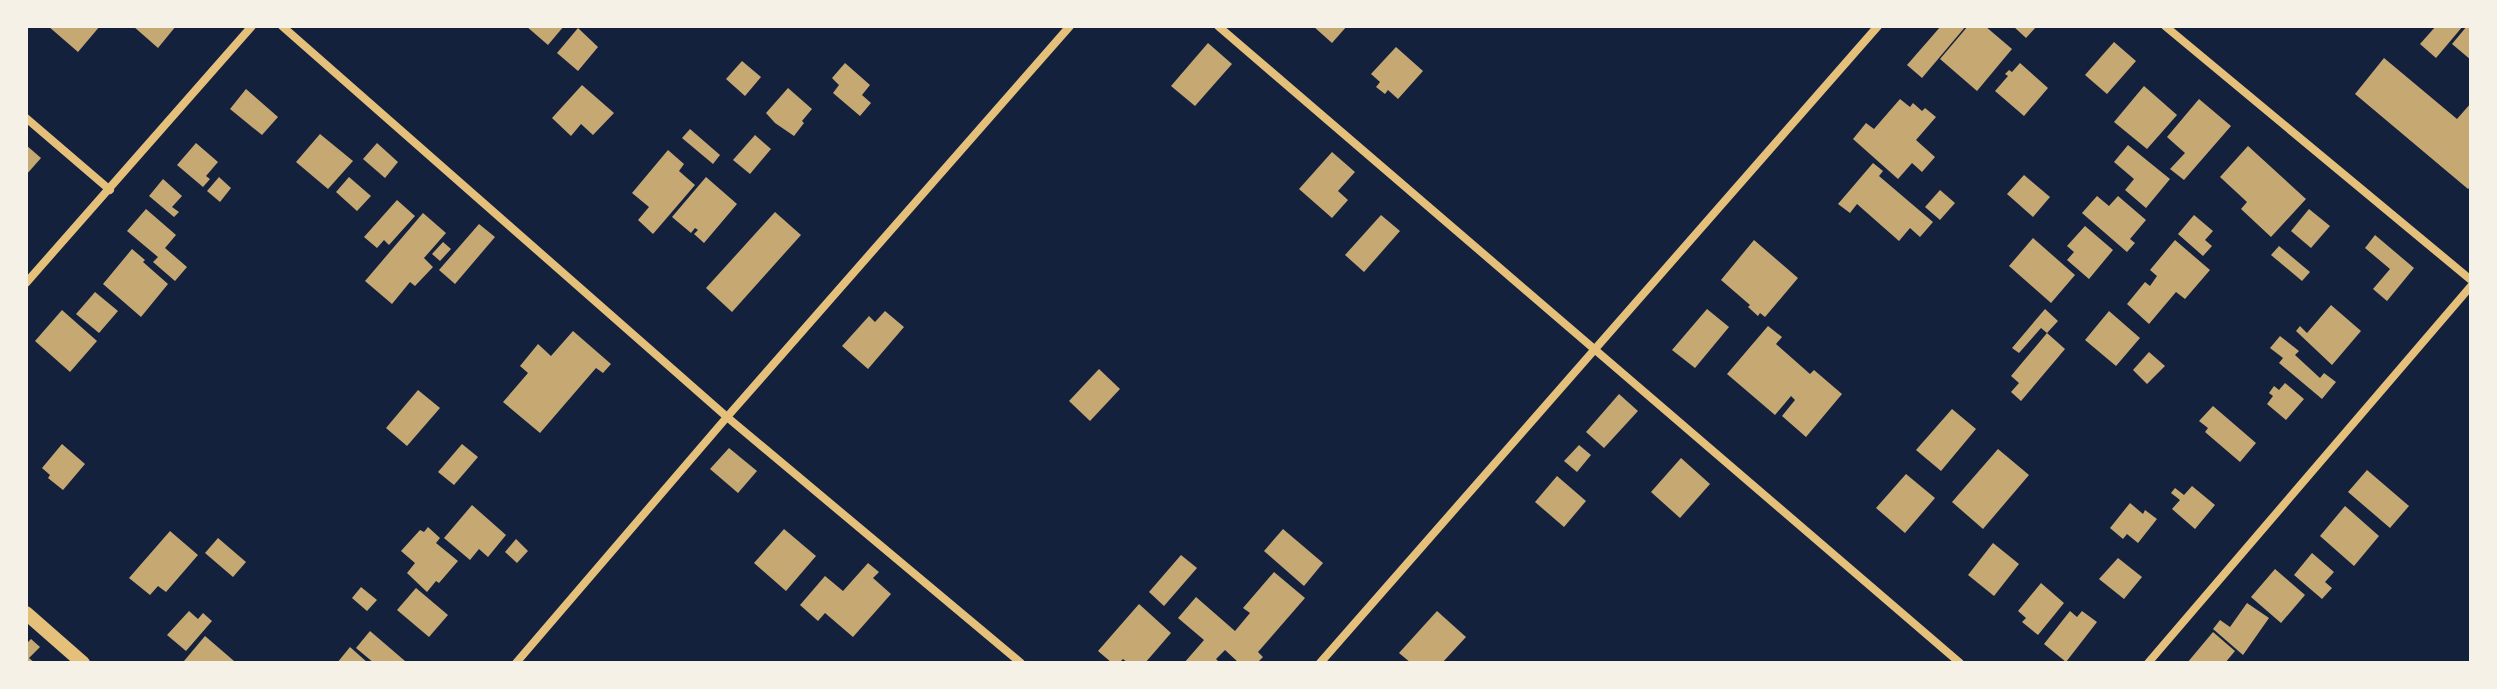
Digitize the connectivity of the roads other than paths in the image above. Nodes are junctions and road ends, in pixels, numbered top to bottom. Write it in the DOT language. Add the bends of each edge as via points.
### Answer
graph roads {
  1 [pos="252,26"];
  2 [pos="282,26"];
  3 [pos="1070,26"];
  4 [pos="1218,26"];
  5 [pos="1878,26"];
  6 [pos="2165,26"];
  7 [pos="26,118"];
  8 [pos="110,190"];
  9 [pos="26,283"];
  10 [pos="2471,283"];
  11 [pos="1594,348"];
  12 [pos="727,417"];
  13 [pos="26,613"];
  14 [pos="83,663"];
  15 [pos="516,663"];
  16 [pos="1021,663"];
  17 [pos="1320,663"];
  18 [pos="1960,663"];
  19 [pos="2148,663"];
  1 -- 8 [label="street"];
  2 -- 12 [label="street"];
  3 -- 12 [label="street"];
  4 -- 11 [label="street"];
  5 -- 11 [label="street"];
  6 -- 10 [label="street"];
  7 -- 8 [label="street"];
  8 -- 9 [label="street"];
  10 -- 19 [label="street"];
  11 -- 17 [label="street"];
  11 -- 18 [label="street"];
  12 -- 15 [label="street"];
  12 -- 16 [label="street"];
  13 -- 14 [label="street"];
}
